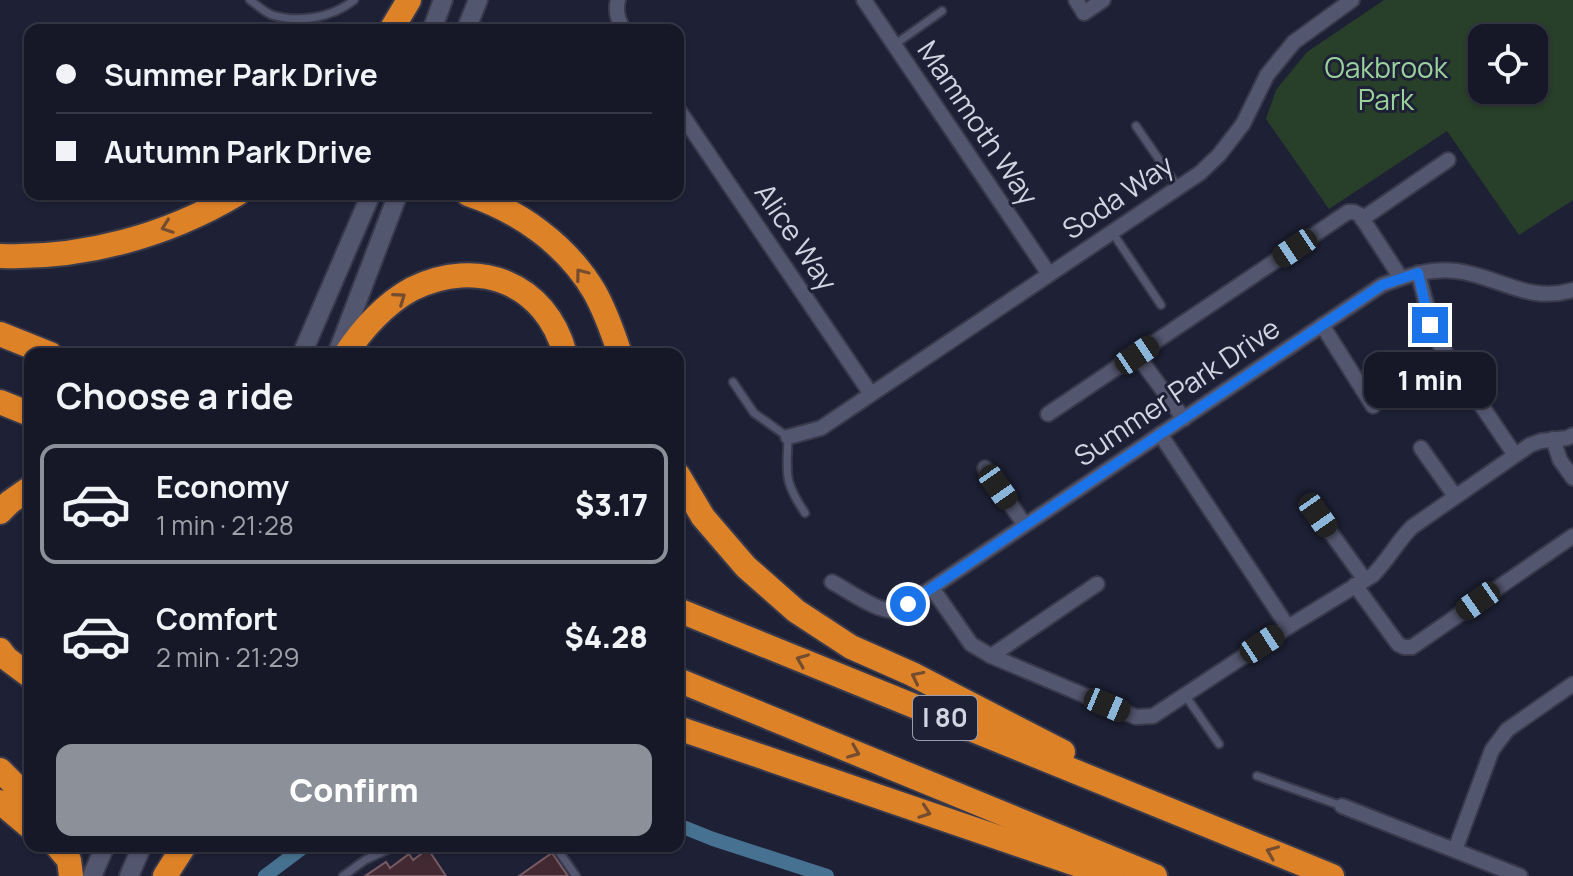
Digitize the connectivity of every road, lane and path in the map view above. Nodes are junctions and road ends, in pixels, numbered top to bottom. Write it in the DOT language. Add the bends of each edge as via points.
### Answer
graph roads {
  1 [pos="250,0"];
  2 [pos="354,0"];
  3 [pos="409,0"];
  4 [pos="443,0"];
  5 [pos="478,0"];
  6 [pos="618,0"];
  7 [pos="864,0"];
  8 [pos="1076,0"];
  9 [pos="1103,0"];
  10 [pos="1352,0"];
  11 [pos="942,11"];
  12 [pos="395,24"];
  13 [pos="434,24"];
  14 [pos="468,24"];
  15 [pos="621,24"];
  16 [pos="894,45"];
  17 [pos="684,118"];
  18 [pos="1136,126"];
  19 [pos="1448,160"];
  20 [pos="1178,187"];
  21 [pos="225,200"];
  22 [pos="368,200"];
  23 [pos="396,200"];
  24 [pos="485,200"];
  25 [pos="1362,219"];
  26 [pos="1112,232"];
  27 [pos="0,256"];
  28 [pos="1418,273"];
  29 [pos="1049,274"];
  30 [pos="1401,278"];
  31 [pos="1573,290"];
  32 [pos="1161,305"];
  33 [pos="1322,325"];
  34 [pos="0,334"];
  35 [pos="35,348"];
  36 [pos="305,348"];
  37 [pos="339,348"];
  38 [pos="351,348"];
  39 [pos="563,348"];
  40 [pos="618,348"];
  41 [pos="1137,355"];
  42 [pos="733,382"];
  43 [pos="871,394"];
  44 [pos="0,402"];
  45 [pos="1373,406"];
  46 [pos="24,412"];
  47 [pos="1048,414"];
  48 [pos="1184,419"];
  49 [pos="1160,434"];
  50 [pos="1573,435"];
  51 [pos="788,437"];
  52 [pos="1553,439"];
  53 [pos="1421,448"];
  54 [pos="1515,455"];
  55 [pos="985,468"];
  56 [pos="1573,478"];
  57 [pos="684,485"];
  58 [pos="24,492"];
  59 [pos="1455,496"];
  60 [pos="0,512"];
  61 [pos="805,513"];
  62 [pos="1318,515"];
  63 [pos="1025,525"];
  64 [pos="1573,536"];
  65 [pos="832,582"];
  66 [pos="1360,583"];
  67 [pos="1097,584"];
  68 [pos="932,588"];
  69 [pos="684,612"];
  70 [pos="1288,627"];
  71 [pos="0,650"];
  72 [pos="991,656"];
  73 [pos="24,672"];
  74 [pos="684,682"];
  75 [pos="1573,684"];
  76 [pos="1185,695"];
  77 [pos="684,730"];
  78 [pos="1219,744"];
  79 [pos="0,770"];
  80 [pos="1257,776"];
  81 [pos="24,794"];
  82 [pos="0,802"];
  83 [pos="1342,806"];
  84 [pos="24,822"];
  85 [pos="1211,827"];
  86 [pos="1455,850"];
  87 [pos="62,852"];
  88 [pos="102,852"];
  89 [pos="139,852"];
  90 [pos="180,852"];
  91 [pos="382,852"];
  92 [pos="559,852"];
  93 [pos="71,876"];
  94 [pos="92,876"];
  95 [pos="129,876"];
  96 [pos="165,876"];
  97 [pos="343,876"];
  98 [pos="576,876"];
  99 [pos="1111,876"];
  100 [pos="1155,876"];
  101 [pos="1332,876"];
  102 [pos="1520,876"];
  1 -- 2 [label="lane" via="269,14 295,19 321,16"];
  3 -- 12 [label="highway"];
  4 -- 13 [label="main road"];
  5 -- 14 [label="main road"];
  6 -- 15 [label="street"];
  7 -- 16 [label="street, Mammoth Way"];
  8 -- 9 [label="street" via="1084,13"];
  10 -- 20 [label="street, Soda Way" via="1294,42 1267,75 1243,124 1219,155"];
  11 -- 16 [label="lane"];
  16 -- 29 [label="street, Mammoth Way"];
  17 -- 43 [label="street, Alice Way"];
  18 -- 20 [label="lane"];
  19 -- 25 [label="street"];
  20 -- 26 [label="street, Soda Way"];
  21 -- 27 [label="highway, one-way" via="170,227 102,247"];
  22 -- 36 [label="main road"];
  23 -- 37 [label="main road"];
  40 -- 24 [label="highway, one-way" via="594,291 565,253 528,221"];
  25 -- 30 [label="street"];
  25 -- 41 [label="street" via="1348,212"];
  26 -- 29 [label="street, Soda Way"];
  26 -- 32 [label="lane"];
  28 -- 30 [label="street, Summer Park Drive"];
  28 -- 31 [label="street, Summer Park Drive" via="1469,273 1538,295"];
  28 -- 54 [label="street" via="1435,337"];
  29 -- 43 [label="street, Soda Way"];
  30 -- 33 [label="street, Summer Park Drive" via="1373,290"];
  33 -- 45 [label="street"];
  33 -- 48 [label="street, Summer Park Drive"];
  34 -- 35 [label="highway"];
  38 -- 39 [label="highway, one-way" via="400,297 436,280 476,275 525,293 553,325"];
  41 -- 47 [label="street"];
  41 -- 48 [label="street"];
  42 -- 51 [label="lane" via="754,413"];
  43 -- 51 [label="street, Soda Way" via="821,428"];
  44 -- 46 [label="highway"];
  48 -- 49 [label="street, Summer Park Drive"];
  49 -- 63 [label="street, Summer Park Drive"];
  49 -- 70 [label="street"];
  50 -- 52 [label="street"];
  51 -- 61 [label="lane" via="786,476"];
  52 -- 54 [label="street"];
  52 -- 56 [label="street"];
  53 -- 59 [label="street"];
  54 -- 59 [label="street"];
  55 -- 63 [label="street"];
  85 -- 57 [label="highway, one-way" via="851,647 796,611 746,567 703,517"];
  58 -- 60 [label="highway"];
  59 -- 66 [label="street" via="1412,527 1383,565"];
  62 -- 66 [label="street"];
  63 -- 68 [label="street, Summer Park Drive"];
  64 -- 66 [label="street" via="1412,647 1398,644"];
  65 -- 68 [label="street, Summer Park Drive" via="895,612"];
  66 -- 70 [label="street"];
  67 -- 72 [label="street"];
  68 -- 72 [label="street" via="971,644"];
  85 -- 69 [label="highway, I 80, one-way"];
  70 -- 76 [label="street"];
  71 -- 73 [label="highway"];
  72 -- 76 [label="street" via="1136,717 1153,716"];
  74 -- 100 [label="highway, I 80, one-way"];
  75 -- 86 [label="street" via="1507,730 1492,750"];
  76 -- 78 [label="lane"];
  77 -- 99 [label="highway, one-way"];
  79 -- 81 [label="highway"];
  80 -- 83 [label="lane"];
  82 -- 84 [label="highway"];
  83 -- 86 [label="street"];
  101 -- 85 [label="highway, I 80, one-way"];
  86 -- 102 [label="street"];
  87 -- 93 [label="highway"];
  88 -- 94 [label="main road"];
  89 -- 95 [label="main road"];
  90 -- 96 [label="highway"];
  91 -- 97 [label="lane"];
  92 -- 98 [label="lane"];
}
